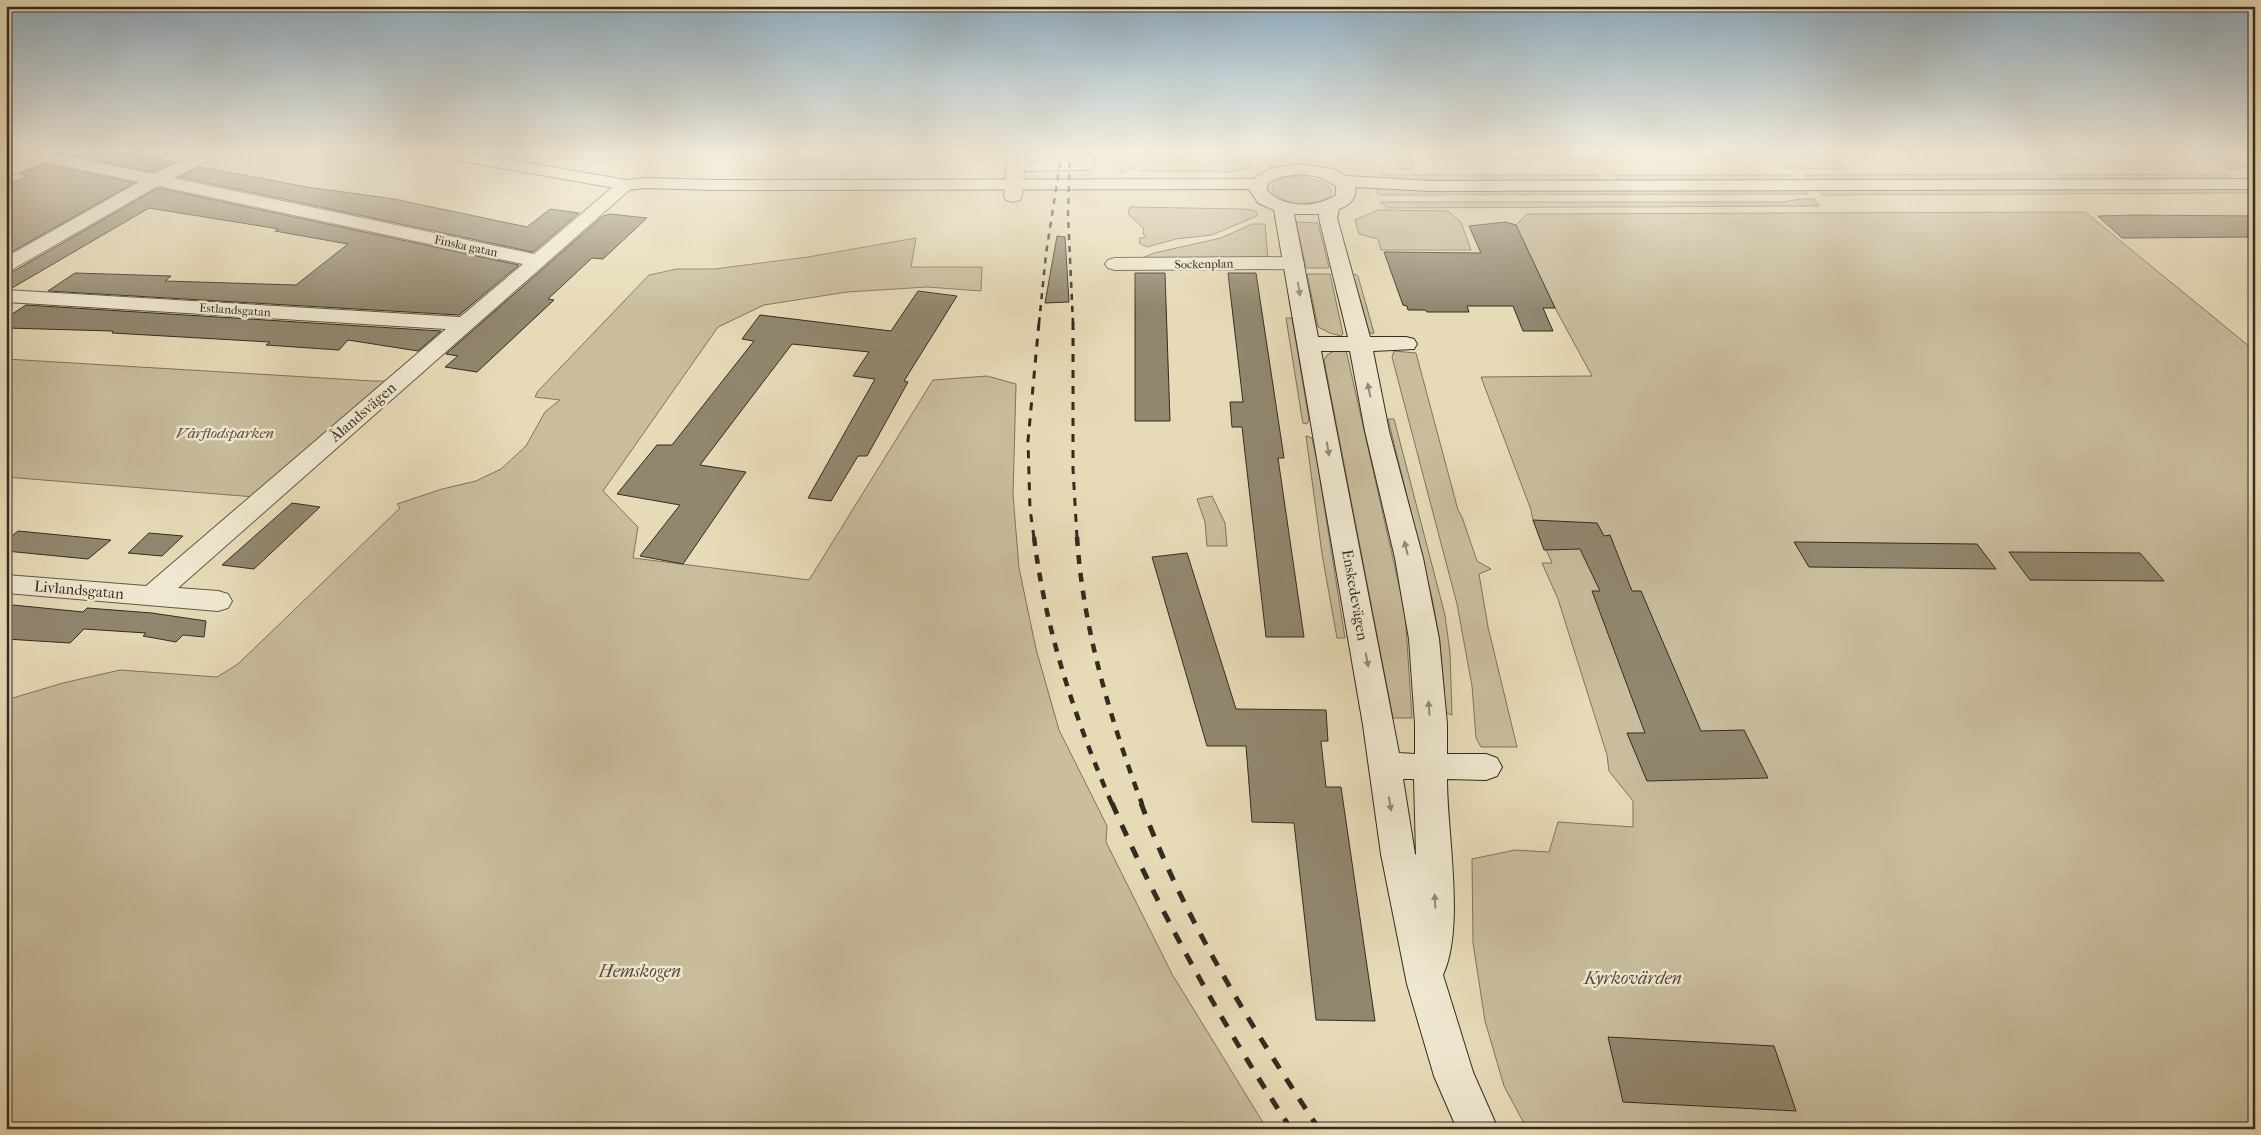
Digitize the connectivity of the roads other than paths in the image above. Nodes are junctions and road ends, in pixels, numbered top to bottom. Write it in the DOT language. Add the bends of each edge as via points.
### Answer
graph roads {
  1 [pos="115,203"];
  2 [pos="268,203"];
  3 [pos="605,203"];
  4 [pos="1271,203"];
  5 [pos="1287,203"];
  6 [pos="1322,203"];
  7 [pos="1333,203"];
  8 [pos="536,261"];
  9 [pos="1294,263"];
  10 [pos="1114,264"];
  11 [pos="6,265"];
  12 [pos="6,296"];
  13 [pos="464,324"];
  14 [pos="1360,343"];
  15 [pos="1309,344"];
  16 [pos="1406,344"];
  17 [pos="6,584"];
  18 [pos="152,596"];
  19 [pos="218,601"];
  20 [pos="1384,766"];
  21 [pos="1429,766"];
  22 [pos="1486,767"];
  23 [pos="1426,984"];
  24 [pos="1478,1129"];
  1 -- 11 [label="street"];
  2 -- 8 [label="street, Finska gatan"];
  3 -- 8 [label="street, Ålandsvägen"];
  4 -- 9 [label="street, Enskedevägen"];
  5 -- 6 [label="street" via="1307,210"];
  7 -- 14 [label="street, Enskedevägen" via="1327,211 1328,218"];
  8 -- 13 [label="street, Ålandsvägen"];
  9 -- 10 [label="street, Sockenplan"];
  9 -- 15 [label="street, Enskedevägen, one-way"];
  12 -- 13 [label="street, Estlandsgatan"];
  13 -- 18 [label="street, Ålandsvägen"];
  14 -- 15 [label="street"];
  14 -- 16 [label="street"];
  21 -- 14 [label="street, Enskedevägen, one-way" via="1430,724 1424,639"];
  15 -- 20 [label="street, Enskedevägen, one-way"];
  17 -- 18 [label="street, Livlandsgatan"];
  18 -- 19 [label="street"];
  20 -- 21 [label="street"];
  20 -- 23 [label="street, Enskedevägen, one-way" via="1398,854"];
  21 -- 22 [label="street"];
  23 -- 21 [label="street, Enskedevägen, one-way" via="1436,916"];
  23 -- 24 [label="street, Enskedevägen" via="1454,1076"];
}
